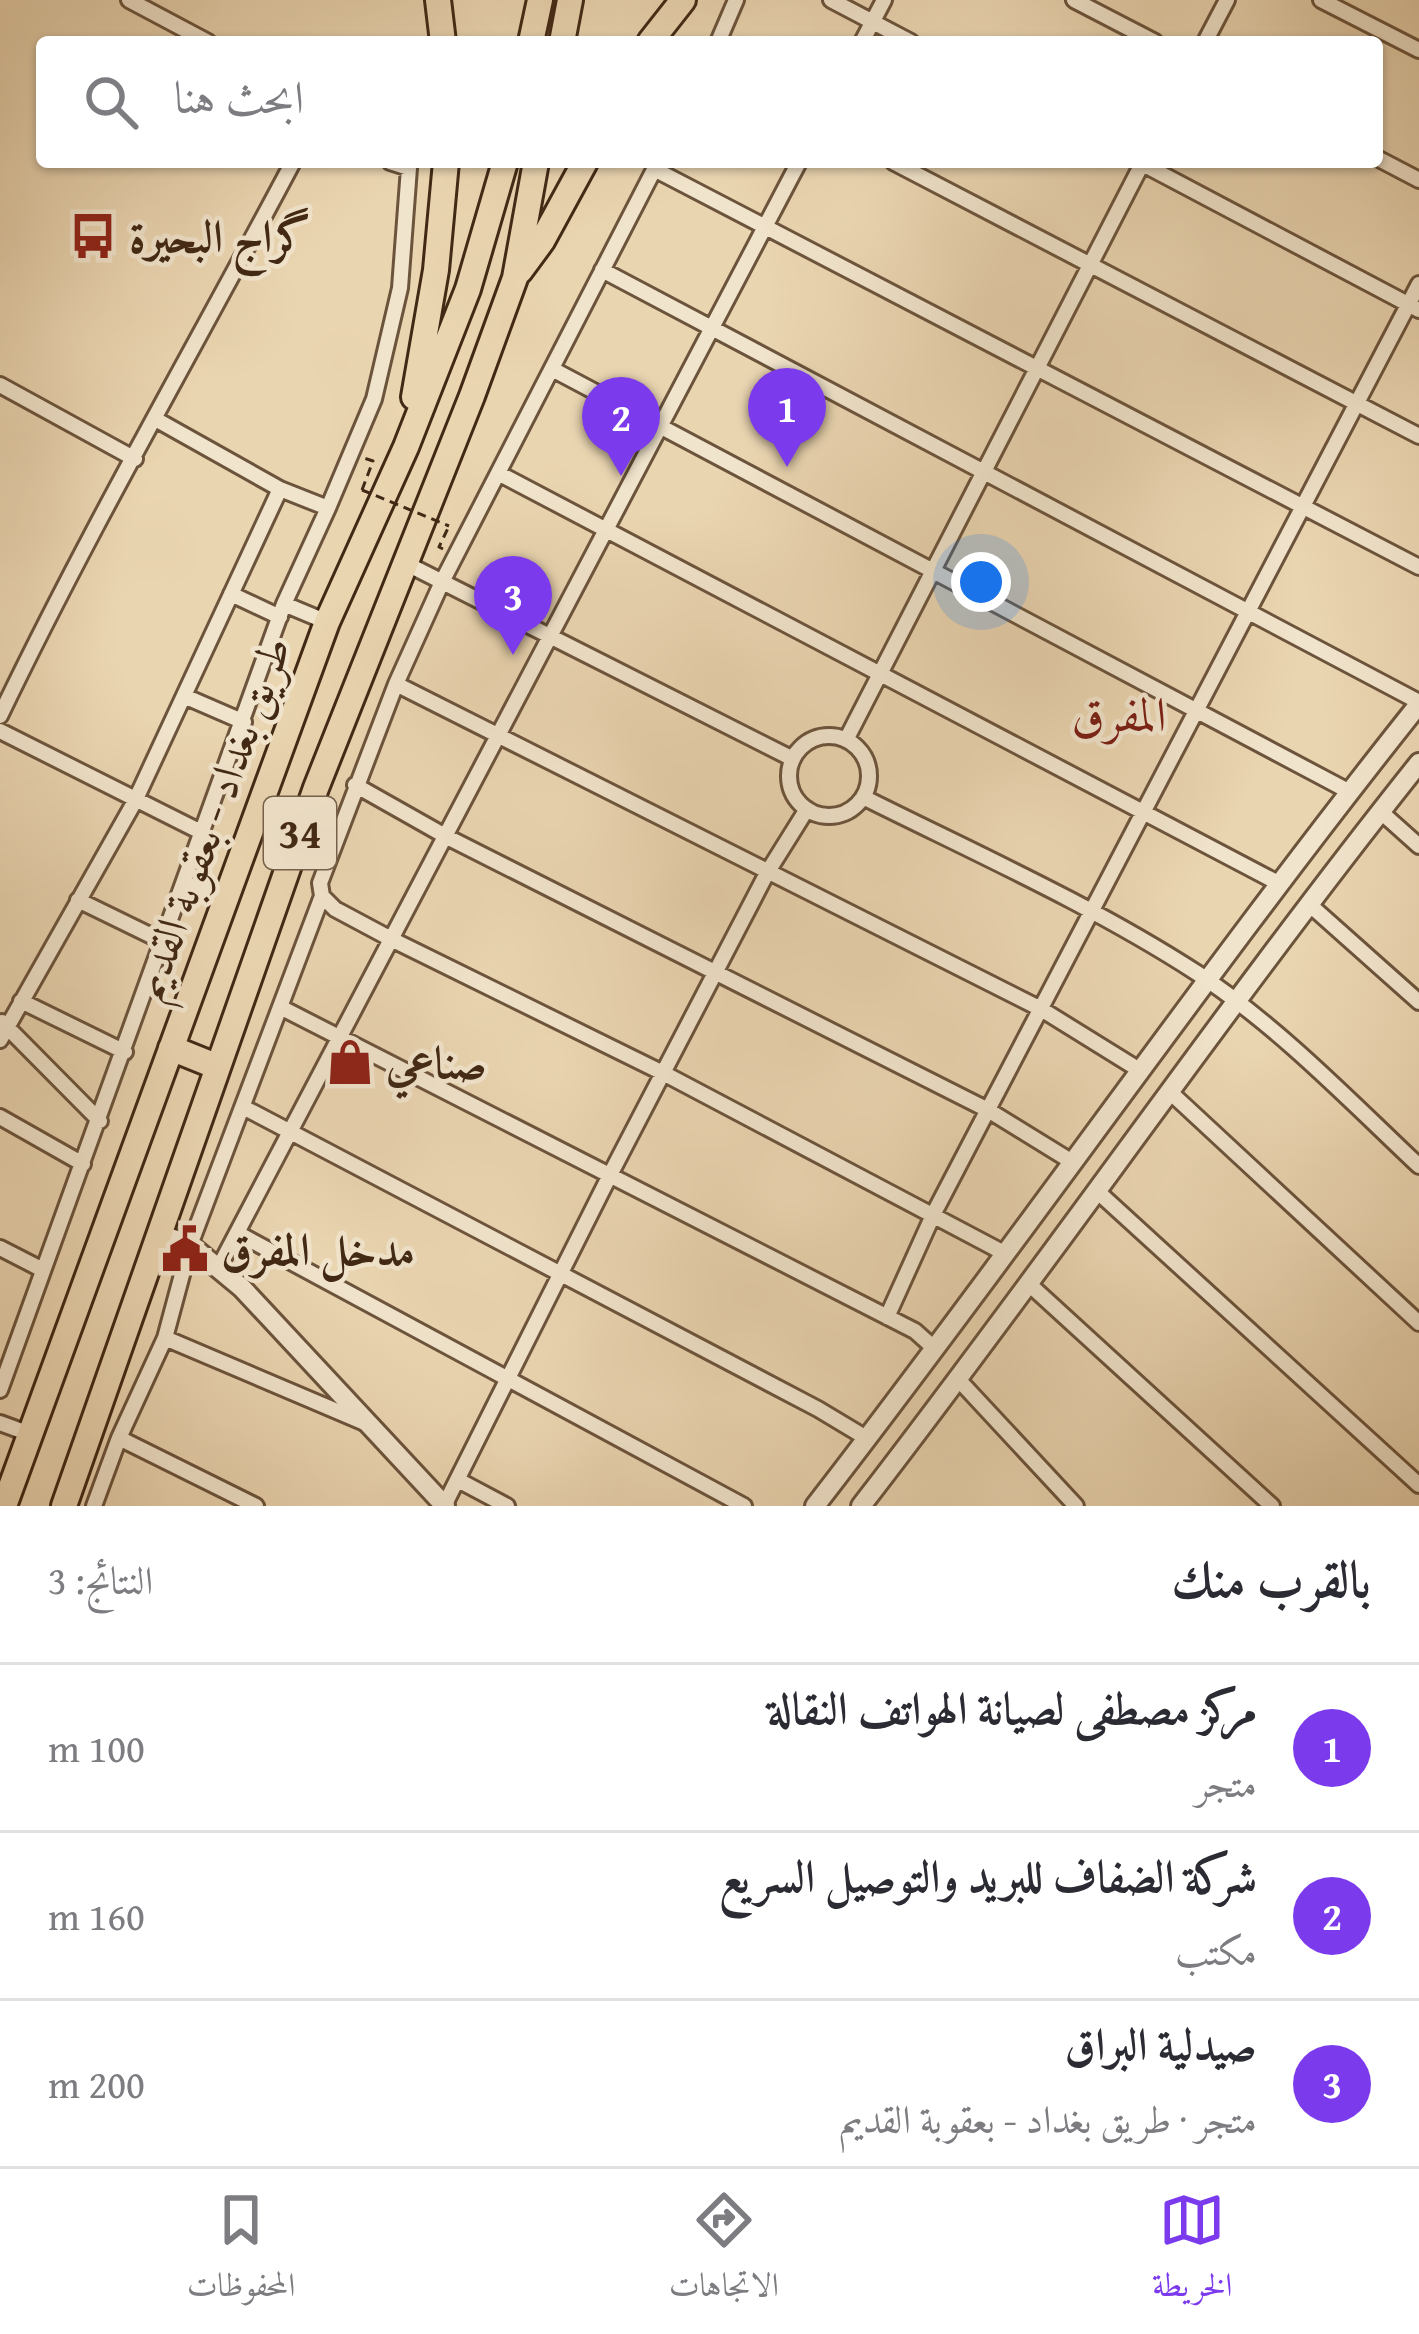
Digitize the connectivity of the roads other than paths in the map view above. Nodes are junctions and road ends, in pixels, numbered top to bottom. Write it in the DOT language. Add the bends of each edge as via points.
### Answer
graph roads {
  1 [pos="129,0"];
  2 [pos="439,0"];
  3 [pos="540,0"];
  4 [pos="570,0"];
  5 [pos="683,0"];
  6 [pos="736,0"];
  7 [pos="831,0"];
  8 [pos="884,0"];
  9 [pos="1074,0"];
  10 [pos="1227,0"];
  11 [pos="1321,0"];
  12 [pos="872,22"];
  13 [pos="197,36"];
  14 [pos="442,36"];
  15 [pos="532,36"];
  16 [pos="563,36"];
  17 [pos="655,36"];
  18 [pos="721,36"];
  19 [pos="865,36"];
  20 [pos="899,36"];
  21 [pos="1143,36"];
  22 [pos="1208,36"];
  23 [pos="1419,50"];
  24 [pos="1383,161"];
  25 [pos="290,168"];
  26 [pos="410,168"];
  27 [pos="445,168"];
  28 [pos="503,168"];
  29 [pos="535,168"];
  30 [pos="582,168"];
  31 [pos="655,168"];
  32 [pos="660,168"];
  33 [pos="796,168"];
  34 [pos="904,168"];
  35 [pos="1139,168"];
  36 [pos="1151,168"];
  37 [pos="1419,180"];
  38 [pos="765,227"];
  39 [pos="1090,265"];
  40 [pos="602,271"];
  41 [pos="515,278"];
  42 [pos="1419,284"];
  43 [pos="1414,307"];
  44 [pos="712,328"];
  45 [pos="552,369"];
  46 [pos="1037,369"];
  47 [pos="0,385"];
  48 [pos="1357,404"];
  49 [pos="157,420"];
  50 [pos="661,426"];
  51 [pos="1419,436"];
  52 [pos="406,447"];
  53 [pos="135,459"];
  54 [pos="984,472"];
  55 [pos="498,473"];
  56 [pos="280,489"];
  57 [pos="1303,507"];
  58 [pos="328,508"];
  59 [pos="607,530"];
  60 [pos="407,564"];
  61 [pos="1419,567"];
  62 [pos="933,571"];
  63 [pos="442,582"];
  64 [pos="231,594"];
  65 [pos="282,610"];
  66 [pos="1248,612"];
  67 [pos="327,622"];
  68 [pos="553,638"];
  69 [pos="880,674"];
  70 [pos="395,684"];
  71 [pos="184,696"];
  72 [pos="1419,703"];
  73 [pos="1196,710"];
  74 [pos="0,716"];
  75 [pos="244,722"];
  76 [pos="0,731"];
  77 [pos="500,735"];
  78 [pos="846,740"];
  79 [pos="793,759"];
  80 [pos="1419,763"];
  81 [pos="356,785"];
  82 [pos="1351,792"];
  83 [pos="863,797"];
  84 [pos="135,801"];
  85 [pos="807,809"];
  86 [pos="1144,812"];
  87 [pos="1381,812"];
  88 [pos="203,833"];
  89 [pos="446,837"];
  90 [pos="1419,846"];
  91 [pos="767,873"];
  92 [pos="185,884"];
  93 [pos="1280,884"];
  94 [pos="322,896"];
  95 [pos="227,898"];
  96 [pos="78,900"];
  97 [pos="1310,905"];
  98 [pos="1094,912"];
  99 [pos="393,940"];
  100 [pos="164,942"];
  101 [pos="718,973"];
  102 [pos="1207,980"];
  103 [pos="21,1001"];
  104 [pos="1237,1002"];
  105 [pos="1419,1002"];
  106 [pos="280,1007"];
  107 [pos="1041,1009"];
  108 [pos="2,1028"];
  109 [pos="341,1038"];
  110 [pos="171,1048"];
  111 [pos="125,1052"];
  112 [pos="218,1066"];
  113 [pos="1141,1071"];
  114 [pos="665,1074"];
  115 [pos="1170,1092"];
  116 [pos="243,1107"];
  117 [pos="988,1110"];
  118 [pos="0,1117"];
  119 [pos="100,1120"];
  120 [pos="292,1132"];
  121 [pos="1074,1163"];
  122 [pos="83,1164"];
  123 [pos="1419,1166"];
  124 [pos="610,1173"];
  125 [pos="1098,1192"];
  126 [pos="934,1213"];
  127 [pos="159,1234"];
  128 [pos="239,1234"];
  129 [pos="190,1245"];
  130 [pos="0,1248"];
  131 [pos="1006,1254"];
  132 [pos="219,1267"];
  133 [pos="43,1270"];
  134 [pos="562,1275"];
  135 [pos="1029,1284"];
  136 [pos="887,1317"];
  137 [pos="1419,1323"];
  138 [pos="165,1338"];
  139 [pos="934,1348"];
  140 [pos="3,1369"];
  141 [pos="510,1378"];
  142 [pos="957,1378"];
  143 [pos="0,1390"];
  144 [pos="0,1423"];
  145 [pos="370,1426"];
  146 [pos="30,1434"];
  147 [pos="119,1438"];
  148 [pos="868,1438"];
  149 [pos="458,1480"];
  150 [pos="1419,1485"];
  151 [pos="4,1506"];
  152 [pos="64,1506"];
  153 [pos="94,1506"];
  154 [pos="256,1506"];
  155 [pos="444,1506"];
  156 [pos="507,1506"];
  157 [pos="744,1506"];
  158 [pos="815,1506"];
  159 [pos="861,1506"];
  160 [pos="1076,1506"];
  161 [pos="1272,1506"];
  1 -- 13 [label="street"];
  2 -- 14 [label="highway"];
  3 -- 15 [label="highway"];
  4 -- 16 [label="highway"];
  5 -- 17 [label="highway"];
  6 -- 18 [label="street"];
  7 -- 12 [label="street"];
  8 -- 12 [label="street"];
  9 -- 21 [label="street"];
  10 -- 22 [label="street"];
  11 -- 23 [label="street"];
  12 -- 19 [label="street"];
  12 -- 20 [label="street"];
  24 -- 37 [label="street"];
  25 -- 49 [label="street"];
  26 -- 58 [label="street" via="400,288 374,398"];
  27 -- 52 [label="highway"];
  28 -- 52 [label="highway, طريق بغداد - بعقوبة القديم / 34" via="468,289"];
  29 -- 41 [label="highway, طريق بغداد - بعقوبة القديم / 34"];
  30 -- 41 [label="highway"];
  31 -- 40 [label="street"];
  32 -- 38 [label="street"];
  33 -- 38 [label="street"];
  34 -- 39 [label="street"];
  35 -- 39 [label="street"];
  36 -- 43 [label="street"];
  38 -- 44 [label="street"];
  38 -- 46 [label="street"];
  39 -- 46 [label="street"];
  39 -- 48 [label="street"];
  40 -- 44 [label="street"];
  40 -- 45 [label="street"];
  41 -- 60 [label="highway, طريق بغداد - بعقوبة القديم / 34"];
  42 -- 43 [label="street"];
  43 -- 48 [label="street"];
  44 -- 50 [label="street"];
  44 -- 54 [label="street"];
  45 -- 50 [label="street"];
  45 -- 55 [label="street"];
  46 -- 54 [label="street"];
  46 -- 57 [label="street"];
  47 -- 53 [label="street"];
  48 -- 51 [label="street"];
  48 -- 57 [label="street"];
  49 -- 53 [label="street"];
  49 -- 56 [label="street"];
  50 -- 59 [label="street"];
  50 -- 62 [label="street"];
  52 -- 67 [label="highway, طريق بغداد - بعقوبة القديم / 34"];
  53 -- 74 [label="street"];
  54 -- 62 [label="street"];
  54 -- 66 [label="street"];
  55 -- 59 [label="street"];
  55 -- 63 [label="street"];
  56 -- 58 [label="street"];
  56 -- 64 [label="street"];
  57 -- 61 [label="street"];
  57 -- 66 [label="street"];
  58 -- 65 [label="street"];
  59 -- 68 [label="street"];
  59 -- 69 [label="street"];
  60 -- 63 [label="street"];
  60 -- 112 [label="highway, طريق بغداد - بعقوبة القديم / 34" via="316,788"];
  62 -- 69 [label="street"];
  62 -- 73 [label="street"];
  63 -- 68 [label="street"];
  63 -- 70 [label="street"];
  64 -- 65 [label="street"];
  64 -- 71 [label="street"];
  65 -- 67 [label="street"];
  65 -- 75 [label="street"];
  66 -- 72 [label="street"];
  66 -- 73 [label="street"];
  67 -- 95 [label="highway, طريق بغداد - بعقوبة القديم / 34"];
  68 -- 77 [label="street"];
  68 -- 79 [label="street"];
  69 -- 78 [label="street"];
  69 -- 86 [label="street"];
  70 -- 77 [label="street"];
  70 -- 81 [label="street"];
  71 -- 75 [label="street"];
  71 -- 84 [label="street"];
  72 -- 82 [label="street"];
  73 -- 82 [label="street"];
  73 -- 86 [label="street"];
  75 -- 88 [label="street"];
  76 -- 84 [label="street"];
  77 -- 89 [label="street"];
  77 -- 91 [label="street"];
  78 -- 79 [label="street" via="815,738"];
  78 -- 83 [label="street" via="868,765"];
  79 -- 85 [label="street" via="790,781"];
  80 -- 87 [label="street"];
  81 -- 89 [label="street"];
  81 -- 94 [label="street"];
  82 -- 93 [label="street"];
  83 -- 85 [label="street" via="832,816"];
  83 -- 98 [label="street"];
  84 -- 88 [label="street"];
  84 -- 96 [label="street"];
  85 -- 91 [label="street"];
  86 -- 93 [label="street"];
  86 -- 98 [label="street"];
  87 -- 90 [label="street"];
  87 -- 97 [label="street"];
  88 -- 92 [label="street"];
  89 -- 99 [label="street"];
  89 -- 101 [label="street"];
  91 -- 101 [label="street"];
  91 -- 107 [label="street"];
  92 -- 95 [label="street"];
  92 -- 100 [label="street"];
  93 -- 102 [label="street"];
  94 -- 99 [label="street"];
  94 -- 106 [label="street"];
  95 -- 110 [label="highway, طريق بغداد - بعقوبة القديم / 34"];
  96 -- 100 [label="street"];
  96 -- 103 [label="street"];
  97 -- 104 [label="street"];
  97 -- 105 [label="street"];
  98 -- 102 [label="street"];
  98 -- 107 [label="street"];
  99 -- 109 [label="street"];
  99 -- 114 [label="street"];
  100 -- 111 [label="street"];
  101 -- 114 [label="street"];
  101 -- 117 [label="street"];
  102 -- 104 [label="street"];
  102 -- 113 [label="street"];
  103 -- 108 [label="street"];
  103 -- 111 [label="street"];
  104 -- 115 [label="street"];
  104 -- 123 [label="street"];
  106 -- 109 [label="street"];
  106 -- 116 [label="street"];
  107 -- 113 [label="street"];
  107 -- 117 [label="street"];
  108 -- 119 [label="street"];
  109 -- 120 [label="street"];
  109 -- 124 [label="street"];
  110 -- 112 [label="highway"];
  110 -- 146 [label="highway, طريق بغداد - بعقوبة القديم / 34"];
  111 -- 119 [label="street"];
  112 -- 127 [label="highway, طريق بغداد - بعقوبة القديم / 34"];
  113 -- 121 [label="street"];
  114 -- 124 [label="street"];
  114 -- 126 [label="street"];
  115 -- 125 [label="street"];
  115 -- 137 [label="street"];
  116 -- 120 [label="street"];
  116 -- 129 [label="street"];
  117 -- 121 [label="street"];
  117 -- 126 [label="street"];
  118 -- 122 [label="street"];
  119 -- 122 [label="street"];
  120 -- 128 [label="street"];
  120 -- 134 [label="street"];
  121 -- 131 [label="street"];
  122 -- 133 [label="street"];
  124 -- 134 [label="street"];
  124 -- 136 [label="street"];
  125 -- 135 [label="street"];
  125 -- 150 [label="street"];
  126 -- 131 [label="street"];
  126 -- 136 [label="street"];
  127 -- 129 [label="street"];
  127 -- 152 [label="highway, طريق بغداد - بعقوبة القديم / 34"];
  128 -- 132 [label="street"];
  128 -- 141 [label="street"];
  129 -- 132 [label="street"];
  129 -- 138 [label="street"];
  130 -- 133 [label="street"];
  131 -- 139 [label="street"];
  132 -- 145 [label="street"];
  133 -- 140 [label="street"];
  134 -- 141 [label="street"];
  134 -- 148 [label="street"];
  135 -- 142 [label="street"];
  135 -- 161 [label="street"];
  136 -- 139 [label="street"];
  138 -- 145 [label="street"];
  138 -- 147 [label="street"];
  139 -- 148 [label="street"];
  140 -- 143 [label="street"];
  141 -- 149 [label="street"];
  141 -- 157 [label="street"];
  142 -- 159 [label="street"];
  142 -- 160 [label="street"];
  144 -- 146 [label="street"];
  145 -- 155 [label="street"];
  146 -- 151 [label="highway, طريق بغداد - بعقوبة القديم / 34"];
  147 -- 153 [label="street"];
  147 -- 154 [label="street"];
  148 -- 158 [label="street"];
  149 -- 155 [label="street"];
  149 -- 156 [label="street"];
}
